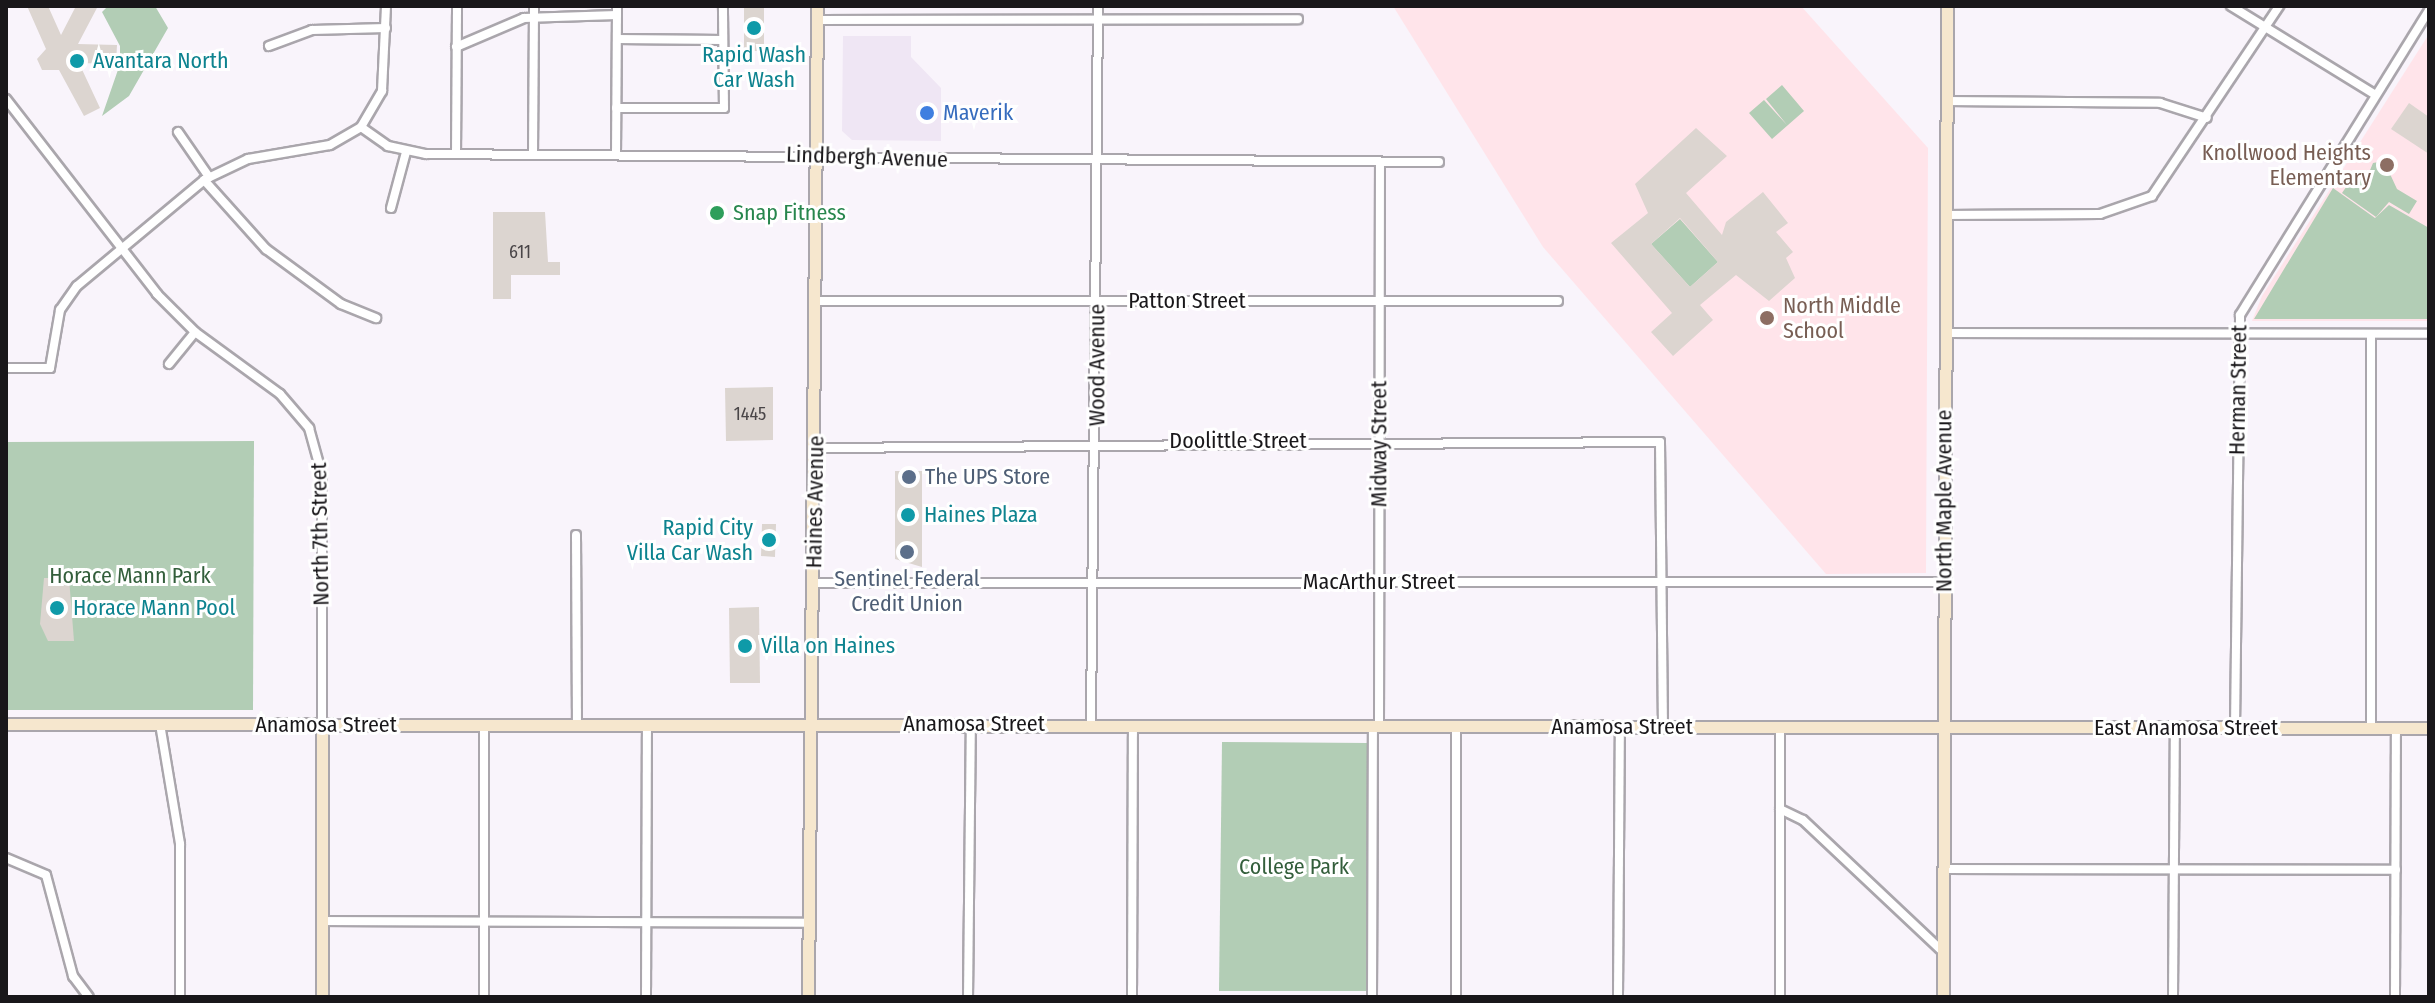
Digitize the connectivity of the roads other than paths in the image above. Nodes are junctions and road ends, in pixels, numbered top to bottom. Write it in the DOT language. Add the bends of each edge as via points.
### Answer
graph roads {
  1 [pos="386,6"];
  2 [pos="457,6"];
  3 [pos="723,6"];
  4 [pos="817,6"];
  5 [pos="1098,6"];
  6 [pos="1947,6"];
  7 [pos="2231,6"];
  8 [pos="2279,6"];
  9 [pos="617,10"];
  10 [pos="2429,10"];
  11 [pos="534,11"];
  12 [pos="1098,19"];
  13 [pos="1298,19"];
  14 [pos="817,20"];
  15 [pos="2266,25"];
  16 [pos="386,28"];
  17 [pos="617,39"];
  18 [pos="723,40"];
  19 [pos="269,46"];
  20 [pos="456,47"];
  21 [pos="2374,94"];
  22 [pos="6,99"];
  23 [pos="1946,101"];
  24 [pos="616,108"];
  25 [pos="2207,118"];
  26 [pos="361,127"];
  27 [pos="178,132"];
  28 [pos="406,152"];
  29 [pos="456,154"];
  30 [pos="533,154"];
  31 [pos="616,154"];
  32 [pos="817,158"];
  33 [pos="1098,160"];
  34 [pos="1380,162"];
  35 [pos="1439,162"];
  36 [pos="206,179"];
  37 [pos="391,208"];
  38 [pos="1946,215"];
  39 [pos="119,247"];
  40 [pos="817,301"];
  41 [pos="1098,301"];
  42 [pos="1379,301"];
  43 [pos="1558,301"];
  44 [pos="376,318"];
  45 [pos="195,332"];
  46 [pos="1945,333"];
  47 [pos="2237,333"];
  48 [pos="2429,334"];
  49 [pos="2371,335"];
  50 [pos="169,364"];
  51 [pos="6,368"];
  52 [pos="1096,441"];
  53 [pos="1379,442"];
  54 [pos="816,448"];
  55 [pos="576,535"];
  56 [pos="1091,582"];
  57 [pos="1380,582"];
  58 [pos="1944,582"];
  59 [pos="813,583"];
  60 [pos="1662,583"];
  61 [pos="807,723"];
  62 [pos="971,723"];
  63 [pos="6,724"];
  64 [pos="160,724"];
  65 [pos="322,724"];
  66 [pos="577,724"];
  67 [pos="647,724"];
  68 [pos="1091,724"];
  69 [pos="484,725"];
  70 [pos="1133,725"];
  71 [pos="1376,726"];
  72 [pos="1456,727"];
  73 [pos="1620,727"];
  74 [pos="1663,727"];
  75 [pos="1780,727"];
  76 [pos="1943,728"];
  77 [pos="2175,728"];
  78 [pos="2235,728"];
  79 [pos="2371,728"];
  80 [pos="2396,728"];
  81 [pos="2429,728"];
  82 [pos="1780,809"];
  83 [pos="6,858"];
  84 [pos="1943,869"];
  85 [pos="2173,869"];
  86 [pos="2396,870"];
  87 [pos="322,921"];
  88 [pos="484,922"];
  89 [pos="646,923"];
  90 [pos="808,923"];
  91 [pos="1943,952"];
  92 [pos="89,997"];
  93 [pos="180,997"];
  94 [pos="322,997"];
  95 [pos="484,997"];
  96 [pos="646,997"];
  97 [pos="808,997"];
  98 [pos="968,997"];
  99 [pos="1132,997"];
  100 [pos="1372,997"];
  101 [pos="1456,997"];
  102 [pos="1618,997"];
  103 [pos="1780,997"];
  104 [pos="1943,997"];
  105 [pos="2173,997"];
  106 [pos="2395,997"];
  1 -- 16 [label="street"];
  2 -- 20 [label="street"];
  3 -- 18 [label="street"];
  4 -- 14 [label="main road, Haines Avenue"];
  5 -- 12 [label="street, Wood Avenue"];
  6 -- 23 [label="main road, North Maple Avenue"];
  7 -- 15 [label="street"];
  8 -- 15 [label="street"];
  9 -- 11 [label="street"];
  9 -- 17 [label="street"];
  10 -- 21 [label="street, Herman Street"];
  11 -- 20 [label="street"];
  11 -- 30 [label="street"];
  12 -- 13 [label="street"];
  12 -- 14 [label="street"];
  12 -- 33 [label="street, Wood Avenue"];
  14 -- 32 [label="main road, Haines Avenue"];
  15 -- 21 [label="street"];
  15 -- 25 [label="street"];
  16 -- 19 [label="street" via="312,30"];
  16 -- 26 [label="street" via="382,91"];
  17 -- 18 [label="street"];
  17 -- 24 [label="street"];
  18 -- 24 [label="street" via="724,108"];
  20 -- 29 [label="street"];
  21 -- 47 [label="street, Herman Street" via="2244,304"];
  22 -- 39 [label="street, North 7th Street"];
  23 -- 25 [label="street" via="2160,103"];
  23 -- 38 [label="main road, North Maple Avenue"];
  24 -- 31 [label="street"];
  25 -- 38 [label="street" via="2172,175 2127,210"];
  26 -- 28 [label="street, Lindbergh Avenue"];
  26 -- 36 [label="street" via="330,145 248,159"];
  27 -- 36 [label="street"];
  28 -- 29 [label="street, Lindbergh Avenue"];
  28 -- 37 [label="street"];
  29 -- 30 [label="street, Lindbergh Avenue"];
  30 -- 31 [label="street, Lindbergh Avenue"];
  31 -- 32 [label="street, Lindbergh Avenue"];
  32 -- 33 [label="street, Lindbergh Avenue"];
  32 -- 40 [label="main road, Haines Avenue"];
  33 -- 34 [label="street, Lindbergh Avenue"];
  33 -- 41 [label="street, Wood Avenue"];
  34 -- 35 [label="street, Lindbergh Avenue"];
  34 -- 42 [label="street, Midway Street"];
  36 -- 39 [label="street"];
  36 -- 44 [label="street" via="266,249 341,304"];
  38 -- 46 [label="main road, North Maple Avenue"];
  39 -- 45 [label="street, North 7th Street"];
  39 -- 51 [label="street" via="60,310 50,368"];
  40 -- 41 [label="street, Patton Street"];
  40 -- 54 [label="main road, Haines Avenue"];
  41 -- 42 [label="street, Patton Street"];
  41 -- 52 [label="street, Wood Avenue"];
  42 -- 43 [label="street, Patton Street"];
  42 -- 53 [label="street, Midway Street"];
  45 -- 50 [label="street"];
  45 -- 65 [label="street, North 7th Street" via="291,404 319,455"];
  46 -- 47 [label="street"];
  46 -- 58 [label="main road, North Maple Avenue"];
  47 -- 49 [label="street"];
  47 -- 78 [label="street, Herman Street"];
  48 -- 49 [label="street"];
  49 -- 79 [label="street"];
  52 -- 53 [label="street, Doolittle Street"];
  52 -- 54 [label="street, Doolittle Street"];
  52 -- 56 [label="street, Wood Avenue"];
  53 -- 57 [label="street, Midway Street"];
  53 -- 60 [label="street, Doolittle Street" via="1660,442"];
  54 -- 59 [label="main road, Haines Avenue"];
  55 -- 66 [label="street"];
  56 -- 57 [label="street, MacArthur Street"];
  56 -- 59 [label="street, MacArthur Street"];
  56 -- 68 [label="street, Wood Avenue"];
  57 -- 60 [label="street, MacArthur Street"];
  57 -- 71 [label="street, Midway Street"];
  58 -- 60 [label="street, MacArthur Street"];
  58 -- 76 [label="main road, North Maple Avenue"];
  59 -- 61 [label="main road, Haines Avenue"];
  60 -- 74 [label="street"];
  61 -- 62 [label="main road, Anamosa Street"];
  61 -- 67 [label="main road, Anamosa Street"];
  61 -- 90 [label="main road, Haines Avenue"];
  62 -- 68 [label="main road, Anamosa Street"];
  62 -- 98 [label="street"];
  63 -- 64 [label="main road, Anamosa Street"];
  64 -- 65 [label="main road, Anamosa Street"];
  64 -- 93 [label="street" via="180,844"];
  65 -- 69 [label="main road, Anamosa Street"];
  65 -- 87 [label="main road, North 7th Street"];
  66 -- 67 [label="main road, Anamosa Street"];
  66 -- 69 [label="main road, Anamosa Street"];
  67 -- 89 [label="street"];
  68 -- 70 [label="main road, Anamosa Street"];
  69 -- 88 [label="street"];
  70 -- 71 [label="main road, Anamosa Street"];
  70 -- 99 [label="street"];
  71 -- 72 [label="main road, Anamosa Street"];
  71 -- 100 [label="street, Midway Street"];
  72 -- 73 [label="main road, Anamosa Street"];
  72 -- 101 [label="street"];
  73 -- 74 [label="main road, Anamosa Street"];
  73 -- 102 [label="street"];
  74 -- 75 [label="main road, Anamosa Street"];
  75 -- 76 [label="main road, Anamosa Street"];
  75 -- 82 [label="street"];
  76 -- 77 [label="main road, East Anamosa Street"];
  76 -- 84 [label="main road, North Maple Avenue"];
  77 -- 78 [label="main road, East Anamosa Street"];
  77 -- 85 [label="street"];
  78 -- 79 [label="main road, East Anamosa Street"];
  79 -- 80 [label="main road, East Anamosa Street"];
  80 -- 81 [label="main road, East Anamosa Street"];
  80 -- 86 [label="street"];
  82 -- 91 [label="street" via="1803,820"];
  82 -- 103 [label="street"];
  83 -- 92 [label="street" via="46,875 73,976"];
  84 -- 85 [label="street"];
  84 -- 91 [label="main road, North Maple Avenue"];
  85 -- 86 [label="street"];
  85 -- 105 [label="street"];
  86 -- 106 [label="street"];
  87 -- 88 [label="street"];
  87 -- 94 [label="main road, North 7th Street"];
  88 -- 89 [label="street"];
  88 -- 95 [label="street"];
  89 -- 90 [label="street"];
  89 -- 96 [label="street"];
  90 -- 97 [label="main road, Haines Avenue"];
  91 -- 104 [label="main road, North Maple Avenue"];
}
